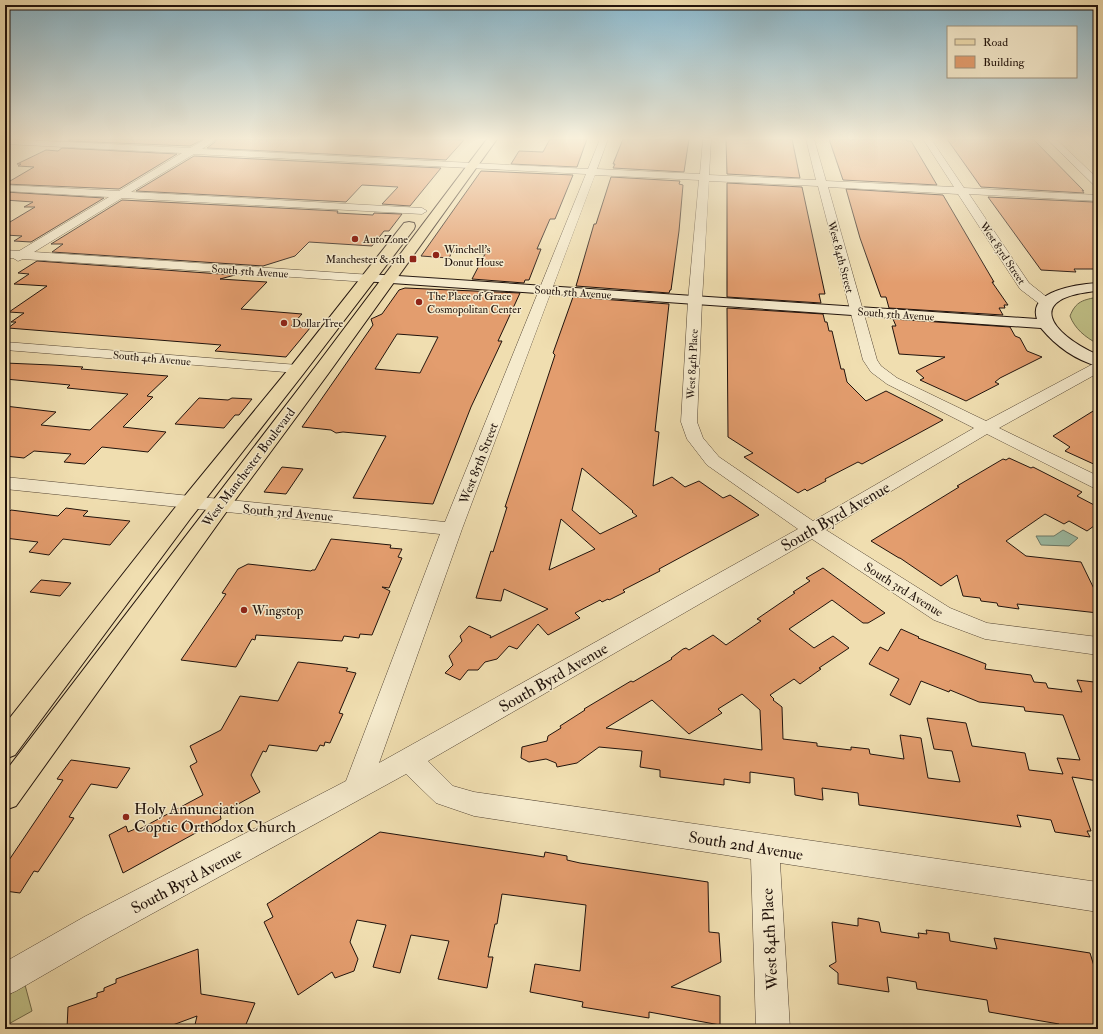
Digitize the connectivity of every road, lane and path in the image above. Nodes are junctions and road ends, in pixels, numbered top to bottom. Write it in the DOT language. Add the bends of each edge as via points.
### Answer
graph roads {
  1 [pos="131,187"];
  2 [pos="455,187"];
  3 [pos="585,187"];
  4 [pos="703,187"];
  5 [pos="823,187"];
  6 [pos="897,187"];
  7 [pos="959,187"];
  8 [pos="5,188"];
  9 [pos="961,190"];
  10 [pos="118,195"];
  11 [pos="1098,198"];
  12 [pos="430,199"];
  13 [pos="422,210"];
  14 [pos="5,254"];
  15 [pos="21,255"];
  16 [pos="5,265"];
  17 [pos="368,278"];
  18 [pos="388,279"];
  19 [pos="1098,287"];
  20 [pos="546,290"];
  21 [pos="695,300"];
  22 [pos="1046,302"];
  23 [pos="855,312"];
  24 [pos="1046,324"];
  25 [pos="5,346"];
  26 [pos="1098,361"];
  27 [pos="1098,367"];
  28 [pos="298,369"];
  29 [pos="986,428"];
  30 [pos="5,483"];
  31 [pos="1098,483"];
  32 [pos="191,503"];
  33 [pos="219,506"];
  34 [pos="452,529"];
  35 [pos="812,530"];
  36 [pos="1098,646"];
  37 [pos="14,720"];
  38 [pos="5,746"];
  39 [pos="409,759"];
  40 [pos="356,789"];
  41 [pos="5,796"];
  42 [pos="765,848"];
  43 [pos="1098,897"];
  44 [pos="5,980"];
  45 [pos="773,1029"];
  1 -- 10 [label="street"];
  2 -- 18 [label="main road, West Manchester Boulevard"];
  3 -- 20 [label="street, West 85th Street"];
  4 -- 21 [label="street, West 84th Place"];
  5 -- 23 [label="street, West 84th Street"];
  6 -- 9 [label="street"];
  7 -- 9 [label="street, West 83rd Street"];
  8 -- 10 [label="street"];
  9 -- 11 [label="street"];
  9 -- 22 [label="street, West 83rd Street" via="1024,286"];
  10 -- 13 [label="street"];
  10 -- 15 [label="street"];
  12 -- 13 [label="main road, West Manchester Boulevard"];
  13 -- 17 [label="main road, West Manchester Boulevard"];
  14 -- 15 [label="street, South 5th Avenue"];
  15 -- 16 [label="street"];
  15 -- 17 [label="street, South 5th Avenue"];
  17 -- 18 [label="street, South 5th Avenue"];
  17 -- 28 [label="main road, West Manchester Boulevard"];
  18 -- 20 [label="street, South 5th Avenue"];
  18 -- 33 [label="main road, West Manchester Boulevard"];
  19 -- 22 [label="street" via="1070,290 1055,295"];
  20 -- 21 [label="street, South 5th Avenue"];
  20 -- 34 [label="street, West 85th Street"];
  21 -- 23 [label="street, South 5th Avenue"];
  21 -- 35 [label="street, West 84th Place" via="689,422 695,439 713,461"];
  22 -- 24 [label="street" via="1042,313"];
  23 -- 24 [label="street, South 5th Avenue"];
  23 -- 29 [label="street, West 84th Street" via="870,360 876,369 892,381"];
  24 -- 26 [label="street" via="1058,338 1078,352"];
  25 -- 28 [label="street, South 4th Avenue"];
  27 -- 29 [label="street, South Byrd Avenue"];
  28 -- 32 [label="main road, West Manchester Boulevard"];
  29 -- 31 [label="street"];
  29 -- 35 [label="street, South Byrd Avenue"];
  30 -- 32 [label="street, South 3rd Avenue"];
  32 -- 33 [label="street, South 3rd Avenue"];
  32 -- 37 [label="main road, West Manchester Boulevard"];
  33 -- 34 [label="street, South 3rd Avenue"];
  33 -- 41 [label="main road, West Manchester Boulevard"];
  34 -- 40 [label="street, West 85th Street"];
  35 -- 36 [label="street, South 3rd Avenue" via="942,614 985,631"];
  35 -- 39 [label="street, South Byrd Avenue"];
  37 -- 38 [label="main road, West Manchester Boulevard"];
  39 -- 40 [label="street, South Byrd Avenue"];
  39 -- 42 [label="street, South 2nd Avenue" via="445,795 474,804"];
  40 -- 44 [label="street, South Byrd Avenue" via="95,928"];
  42 -- 43 [label="street, South 2nd Avenue"];
  42 -- 45 [label="street, West 84th Place"];
}
